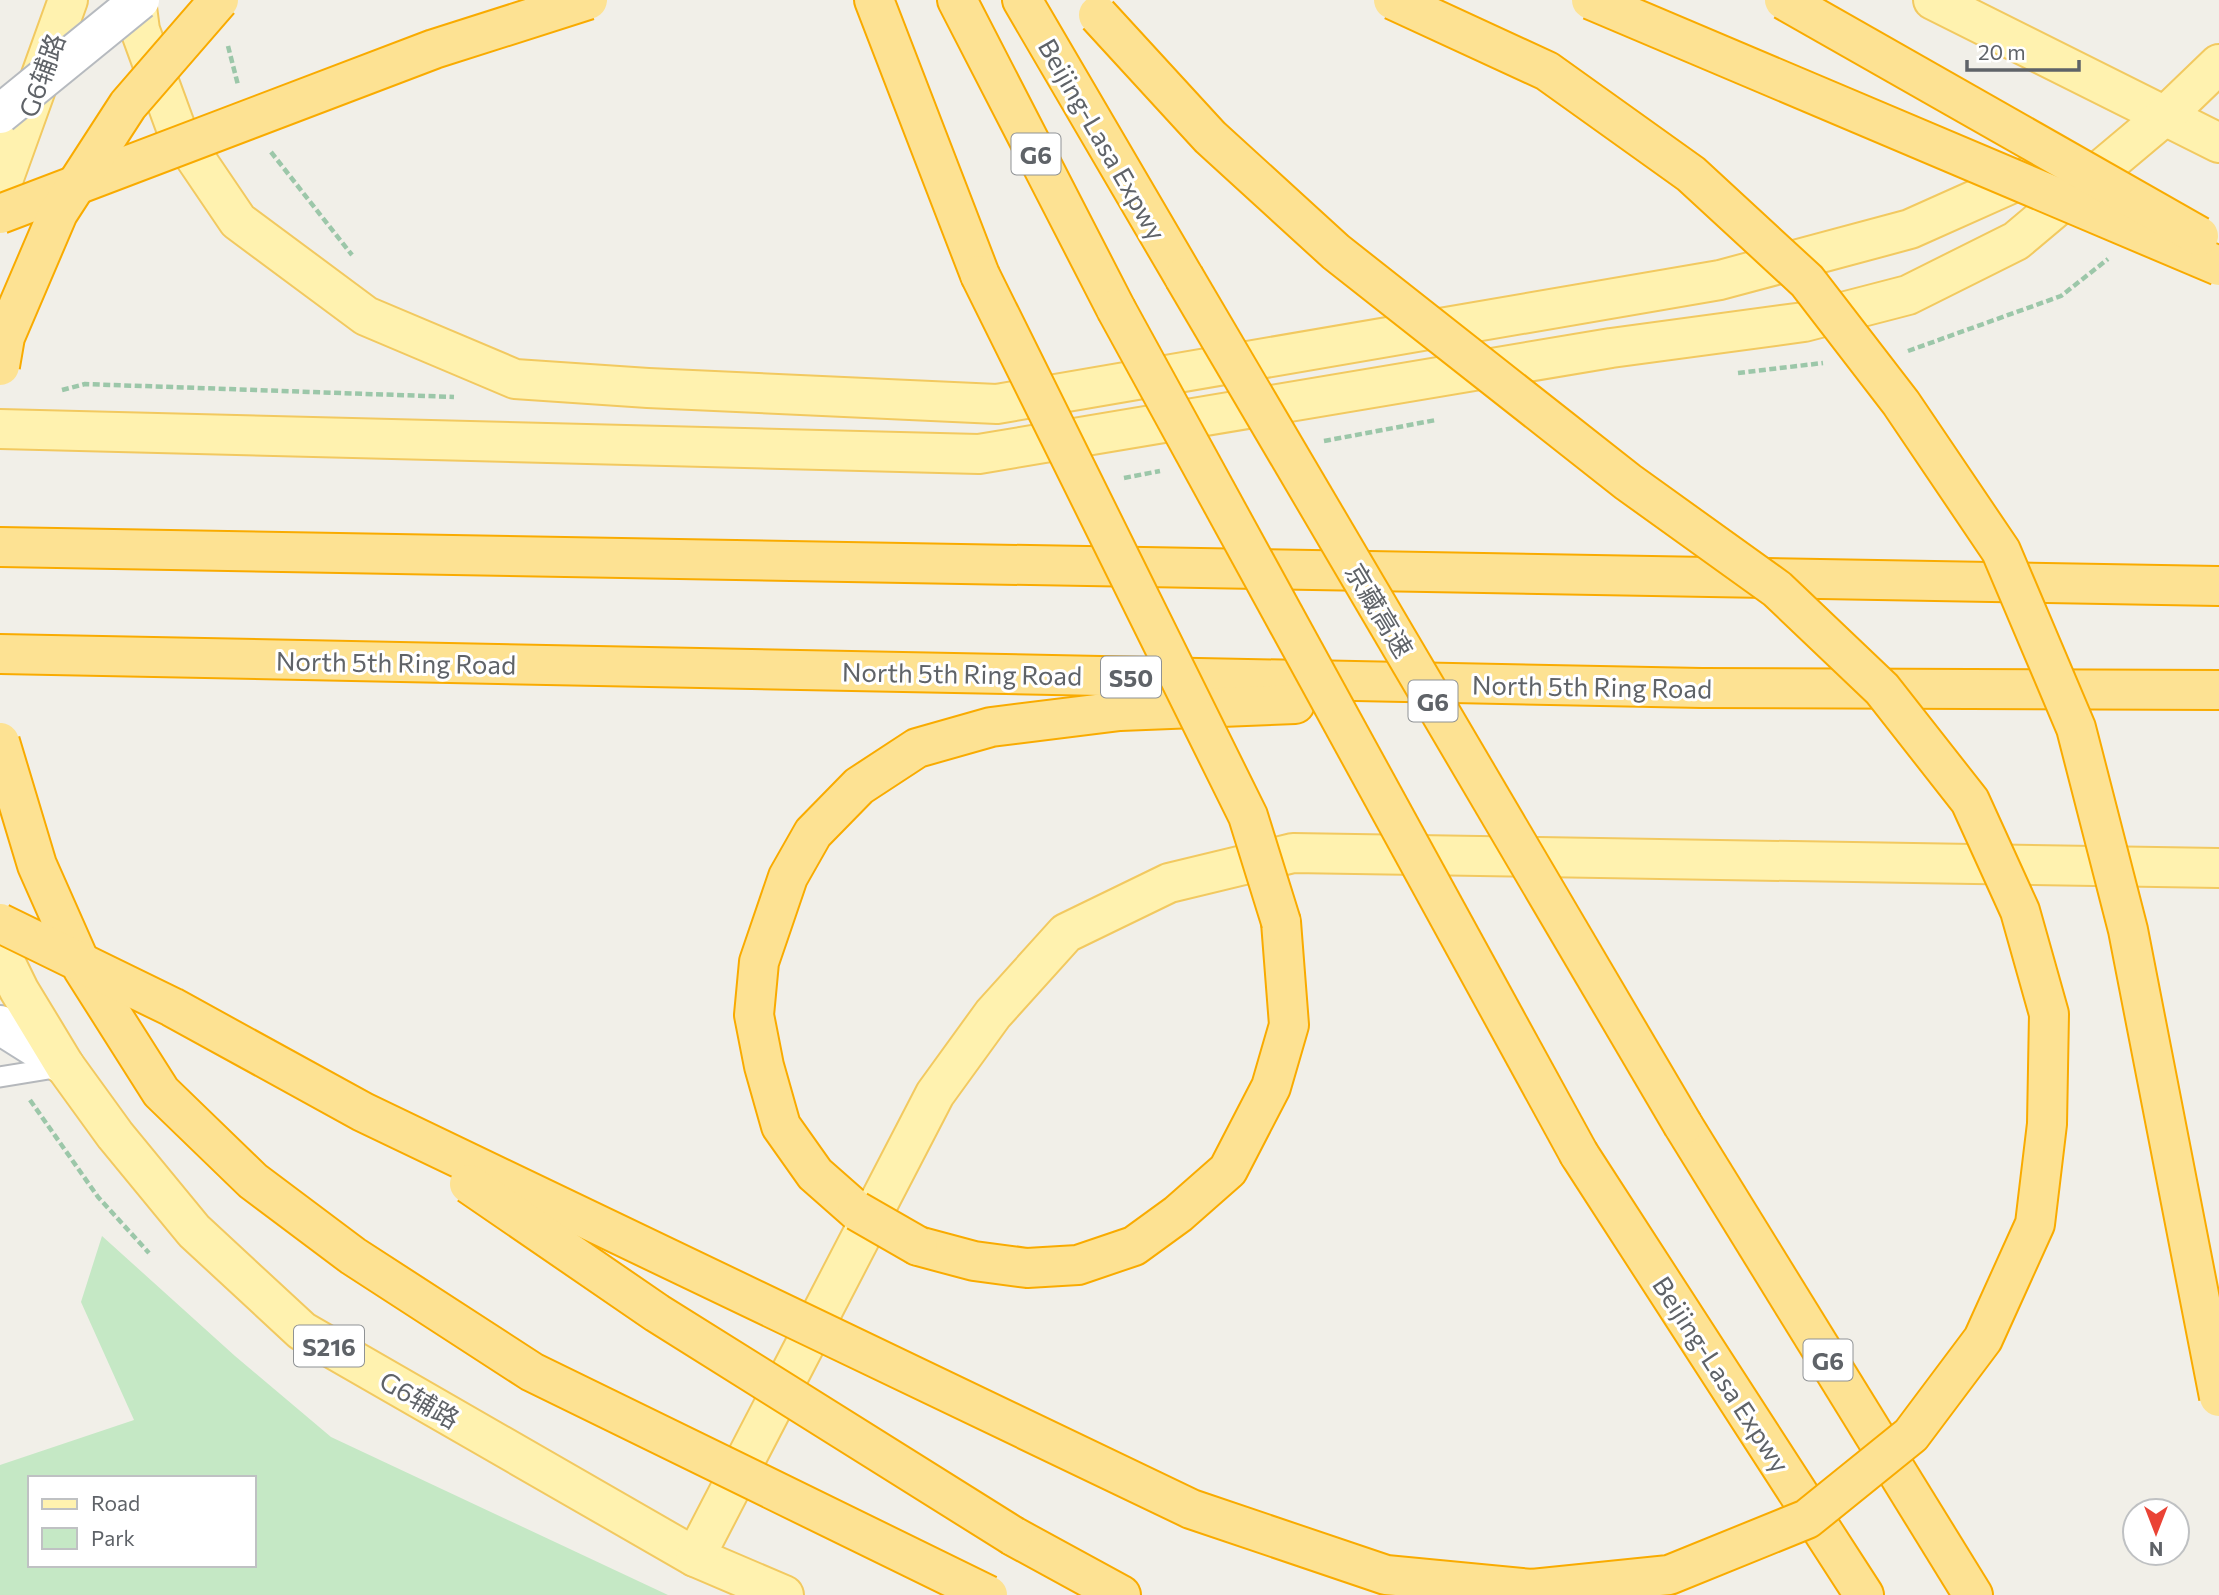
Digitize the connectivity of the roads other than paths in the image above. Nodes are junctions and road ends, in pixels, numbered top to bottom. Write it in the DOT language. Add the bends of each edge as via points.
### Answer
graph roads {
  1 [pos="68,0"];
  2 [pos="138,0"];
  3 [pos="219,0"];
  4 [pos="589,0"];
  5 [pos="874,0"];
  6 [pos="957,0"];
  7 [pos="1021,0"];
  8 [pos="1392,0"];
  9 [pos="1591,0"];
  10 [pos="1784,0"];
  11 [pos="1933,0"];
  12 [pos="1093,8"];
  13 [pos="2219,64"];
  14 [pos="0,114"];
  15 [pos="2165,115"];
  16 [pos="2219,143"];
  17 [pos="0,189"];
  18 [pos="0,214"];
  19 [pos="2219,247"];
  20 [pos="2219,266"];
  21 [pos="1184,277"];
  22 [pos="0,366"];
  23 [pos="0,429"];
  24 [pos="0,547"];
  25 [pos="2219,586"];
  26 [pos="0,654"];
  27 [pos="1702,688"];
  28 [pos="2219,690"];
  29 [pos="0,742"];
  30 [pos="2219,869"];
  31 [pos="0,923"];
  32 [pos="0,951"];
  33 [pos="0,1025"];
  34 [pos="65,1066"];
  35 [pos="6,1076"];
  36 [pos="363,1112"];
  37 [pos="2219,1397"];
  38 [pos="695,1557"];
  39 [pos="785,1595"];
  40 [pos="988,1595"];
  41 [pos="1121,1595"];
  42 [pos="1864,1595"];
  43 [pos="1973,1595"];
  1 -- 17 [label="main road, G6辅路"];
  2 -- 14 [label="street, bridge"];
  2 -- 15 [label="main road" via="140,30 177,131 239,221 366,317 464,358 516,379 648,388 997,404 1720,280 1910,229"];
  3 -- 22 [label="highway, bridge" via="128,105 58,213 5,337"];
  4 -- 18 [label="highway, bridge" via="434,49"];
  5 -- 27 [label="highway, bridge" via="980,275 1248,816 1281,922 1289,1025 1271,1087 1227,1170 1134,1246 1078,1265 1027,1268 974,1261 918,1246 857,1211 815,1174 781,1126 754,1015 759,962 788,877 813,833 859,786 917,748 991,727 1120,711"];
  6 -- 42 [label="highway, Beijing-Lasa Expwy / G6, bridge" via="1116,309 1579,1154"];
  7 -- 21 [label="highway, Beijing-Lasa Expwy / G6"];
  8 -- 37 [label="highway, bridge" via="1547,71 1691,174 1807,281 1900,403 2001,551 2076,727 2128,930"];
  9 -- 20 [label="highway, bridge"];
  10 -- 19 [label="highway, bridge"];
  11 -- 15 [label="main road"];
  12 -- 36 [label="highway, bridge" via="1210,137 1336,252 1628,482 1777,589 1882,689 1970,802 2020,911 2049,1014 2048,1124 2035,1224 1983,1339 1911,1435 1807,1519 1682,1570 1532,1588 1385,1575 1191,1509"];
  13 -- 15 [label="main road"];
  15 -- 16 [label="main road"];
  15 -- 23 [label="main road" via="2016,241 1908,295 1804,322 1597,350 979,454"];
  21 -- 43 [label="highway, 京藏高速 / G6, bridge" via="1683,1125"];
  24 -- 25 [label="highway"];
  26 -- 27 [label="highway, North 5th Ring Road / S50"];
  27 -- 28 [label="highway, North 5th Ring Road / S50"];
  29 -- 40 [label="highway, bridge" via="37,865 83,969 161,1092 253,1181 353,1256 532,1372"];
  30 -- 38 [label="main road" via="1293,853 1169,883 1066,933 993,1014 935,1094"];
  31 -- 36 [label="highway, bridge" via="172,1007"];
  32 -- 34 [label="main road, G6辅路 / S216"];
  33 -- 34 [label="street"];
  34 -- 35 [label="lane"];
  34 -- 38 [label="main road, G6辅路 / S216" via="194,1231 302,1331"];
  36 -- 41 [label="highway, bridge" via="657,1313 1013,1536"];
  38 -- 39 [label="main road, G6辅路 / S216"];
}
